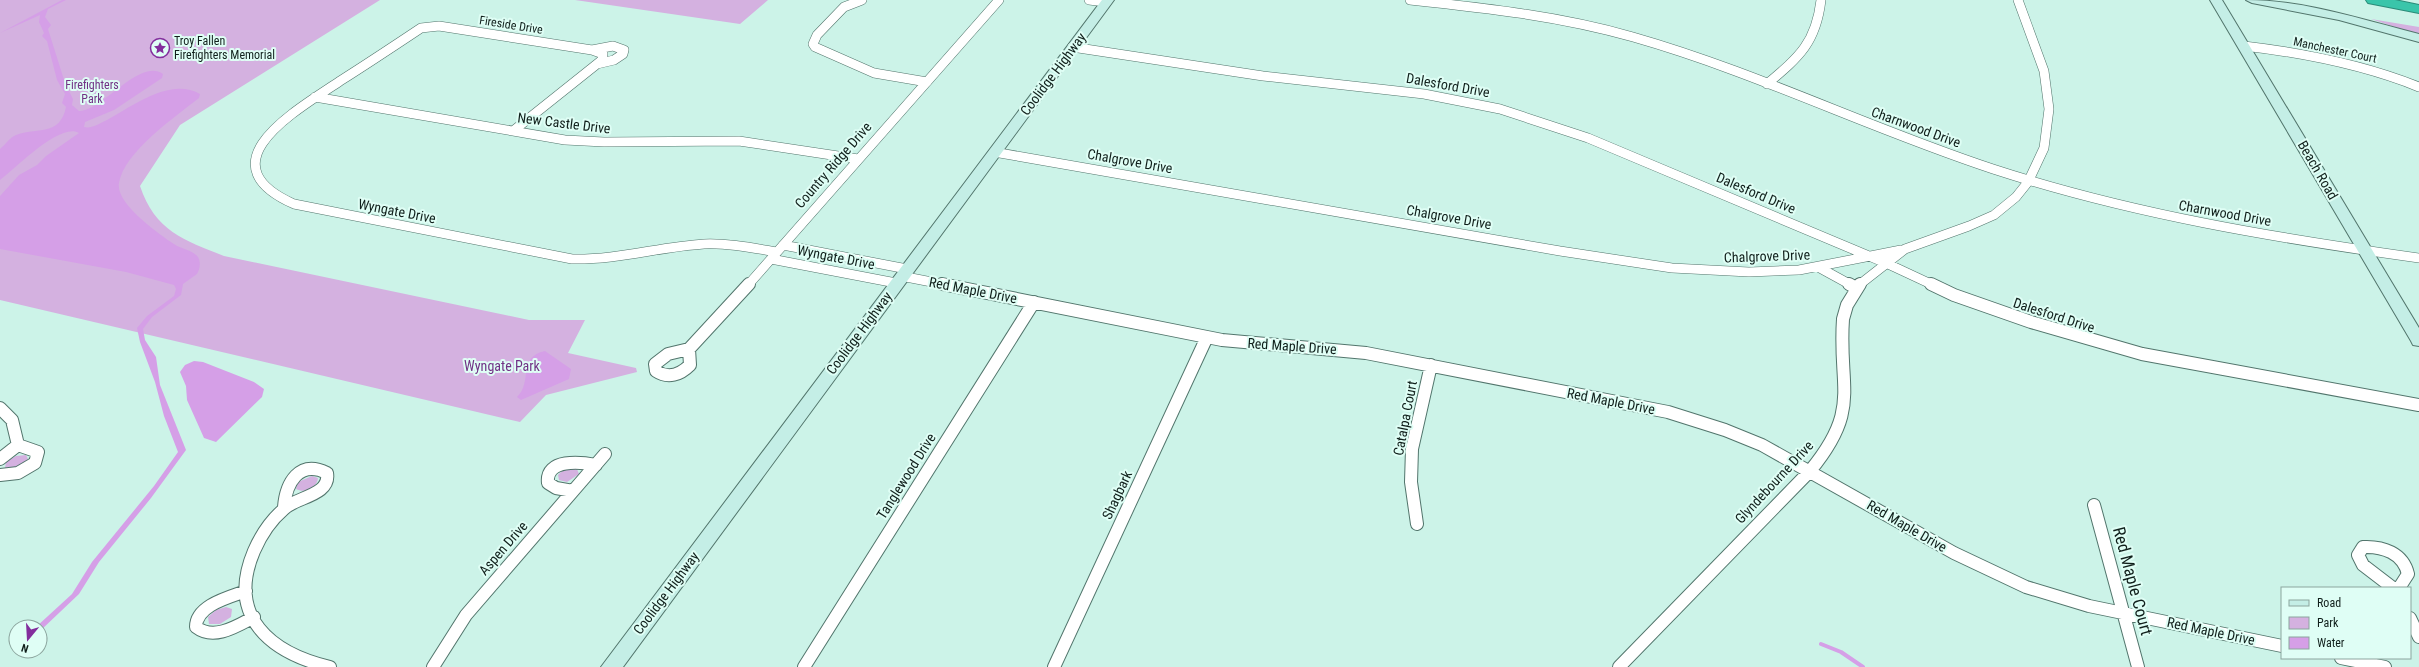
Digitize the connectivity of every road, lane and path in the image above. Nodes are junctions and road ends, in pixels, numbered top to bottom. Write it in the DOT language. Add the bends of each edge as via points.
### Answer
graph roads {
  1 [pos="862,0"];
  2 [pos="999,0"];
  3 [pos="1089,0"];
  4 [pos="1410,0"];
  5 [pos="1821,0"];
  6 [pos="2018,0"];
  7 [pos="2216,0"];
  8 [pos="2252,0"];
  9 [pos="2373,0"];
  10 [pos="1107,1"];
  11 [pos="842,4"];
  12 [pos="2419,9"];
  13 [pos="425,27"];
  14 [pos="2419,38"];
  15 [pos="2244,46"];
  16 [pos="1072,47"];
  17 [pos="592,50"];
  18 [pos="596,64"];
  19 [pos="927,82"];
  20 [pos="1767,84"];
  21 [pos="2419,86"];
  22 [pos="315,97"];
  23 [pos="513,131"];
  24 [pos="994,152"];
  25 [pos="858,159"];
  26 [pos="2030,181"];
  27 [pos="1901,250"];
  28 [pos="2364,250"];
  29 [pos="777,252"];
  30 [pos="1867,255"];
  31 [pos="2419,258"];
  32 [pos="1888,264"];
  33 [pos="1820,268"];
  34 [pos="901,276"];
  35 [pos="1856,288"];
  36 [pos="1034,302"];
  37 [pos="1207,337"];
  38 [pos="2419,341"];
  39 [pos="689,349"];
  40 [pos="1431,365"];
  41 [pos="2419,405"];
  42 [pos="0,408"];
  43 [pos="18,446"];
  44 [pos="0,459"];
  45 [pos="1810,470"];
  46 [pos="0,475"];
  47 [pos="573,492"];
  48 [pos="2094,504"];
  49 [pos="284,507"];
  50 [pos="1417,524"];
  51 [pos="2392,587"];
  52 [pos="2400,587"];
  53 [pos="246,591"];
  54 [pos="2123,613"];
  55 [pos="254,617"];
  56 [pos="2411,620"];
  57 [pos="2419,637"];
  58 [pos="2281,646"];
  59 [pos="2346,659"];
  60 [pos="330,667"];
  61 [pos="434,667"];
  62 [pos="611,667"];
  63 [pos="804,667"];
  64 [pos="1054,667"];
  65 [pos="1618,667"];
  66 [pos="2138,667"];
  67 [pos="2385,667"];
  1 -- 11 [label="street"];
  2 -- 19 [label="street, Country Ridge Drive"];
  3 -- 10 [label="street"];
  4 -- 20 [label="street, Charnwood Drive" via="1522,13 1602,29 1687,54"];
  5 -- 20 [label="street" via="1818,27 1810,44"];
  6 -- 26 [label="street, Glyndebourne Drive" via="2044,71 2048,100 2046,137 2042,155"];
  7 -- 15 [label="street, Beach Road"];
  8 -- 14 [label="street" via="2340,17"];
  9 -- 12 [label="highway"];
  10 -- 16 [label="street, Coolidge Highway"];
  11 -- 19 [label="street" via="817,35 813,44 815,47 874,73"];
  13 -- 17 [label="street, Fireside Drive" via="439,26"];
  13 -- 22 [label="street, Wyngate Drive" via="414,31"];
  15 -- 21 [label="street, Manchester Court" via="2338,60"];
  15 -- 28 [label="street, Beach Road"];
  16 -- 24 [label="street, Coolidge Highway"];
  16 -- 30 [label="street, Dalesford Drive" via="1263,76 1424,94 1500,109 1588,138"];
  17 -- 18 [label="street" via="604,56"];
  17 -- 18 [label="street, Fireside Drive" via="612,46 624,50 618,58"];
  18 -- 23 [label="street, Fireside Drive"];
  19 -- 25 [label="street, Country Ridge Drive"];
  20 -- 26 [label="street, Charnwood Drive" via="1927,147"];
  22 -- 23 [label="street, New Castle Drive"];
  22 -- 29 [label="street, Wyngate Drive" via="275,127 258,148 254,163 261,185 275,196 294,204 572,259 616,258 707,244 736,245"];
  23 -- 25 [label="street, New Castle Drive" via="596,144 695,140 757,143"];
  24 -- 33 [label="street, Chalgrove Drive" via="1650,265 1729,272"];
  24 -- 34 [label="street, Coolidge Highway"];
  25 -- 29 [label="street, Country Ridge Drive"];
  26 -- 27 [label="street, Glyndebourne Drive" via="2012,201 1992,216"];
  26 -- 28 [label="street, Charnwood Drive" via="2198,224"];
  27 -- 30 [label="street, Chalgrove Drive"];
  27 -- 32 [label="street, Glyndebourne Drive"];
  28 -- 31 [label="street, Charnwood Drive"];
  28 -- 38 [label="street, Beach Road"];
  29 -- 34 [label="street, Wyngate Drive"];
  29 -- 34 [label="street, Wyngate Drive"];
  29 -- 39 [label="street, Country Ridge Drive"];
  30 -- 32 [label="street, Dalesford Drive"];
  30 -- 33 [label="street, Chalgrove Drive"];
  32 -- 35 [label="street, Glyndebourne Drive"];
  32 -- 41 [label="street, Dalesford Drive" via="1909,276 1990,308 2117,348 2228,371"];
  33 -- 35 [label="street"];
  34 -- 36 [label="street, Red Maple Drive"];
  34 -- 62 [label="street, Coolidge Highway"];
  35 -- 45 [label="street, Glyndebourne Drive" via="1849,300 1842,324 1846,394 1841,421 1830,446"];
  36 -- 37 [label="street, Red Maple Drive"];
  36 -- 63 [label="street, Tanglewood Drive"];
  37 -- 40 [label="street, Red Maple Drive" via="1272,346 1346,350"];
  37 -- 64 [label="street, Shagbark"];
  40 -- 45 [label="street, Red Maple Drive" via="1668,412 1744,437"];
  40 -- 50 [label="street, Catalpa Court" via="1412,449 1411,482"];
  42 -- 43 [label="street" via="12,420"];
  43 -- 44 [label="street"];
  43 -- 46 [label="street" via="38,452 38,459 17,474"];
  45 -- 54 [label="street, Red Maple Drive" via="1954,553 2005,578 2068,601"];
  45 -- 65 [label="street, Glyndebourne Drive"];
  47 -- 47 [label="street, Aspen Drive" via="600,459 571,461 559,465 552,471 548,483"];
  47 -- 61 [label="street, Aspen Drive" via="466,615"];
  48 -- 54 [label="street, Red Maple Court"];
  49 -- 53 [label="street" via="261,537 254,552 248,569"];
  51 -- 52 [label="street" via="2363,564 2358,555 2363,547 2386,550 2405,564 2408,574"];
  53 -- 55 [label="street"];
  53 -- 55 [label="street" via="207,608 196,621 196,627 206,633 214,633"];
  54 -- 58 [label="street, Red Maple Drive"];
  54 -- 66 [label="street, Red Maple Court"];
  55 -- 60 [label="street" via="262,632 283,651"];
  56 -- 57 [label="street"];
  59 -- 67 [label="street"];
}
